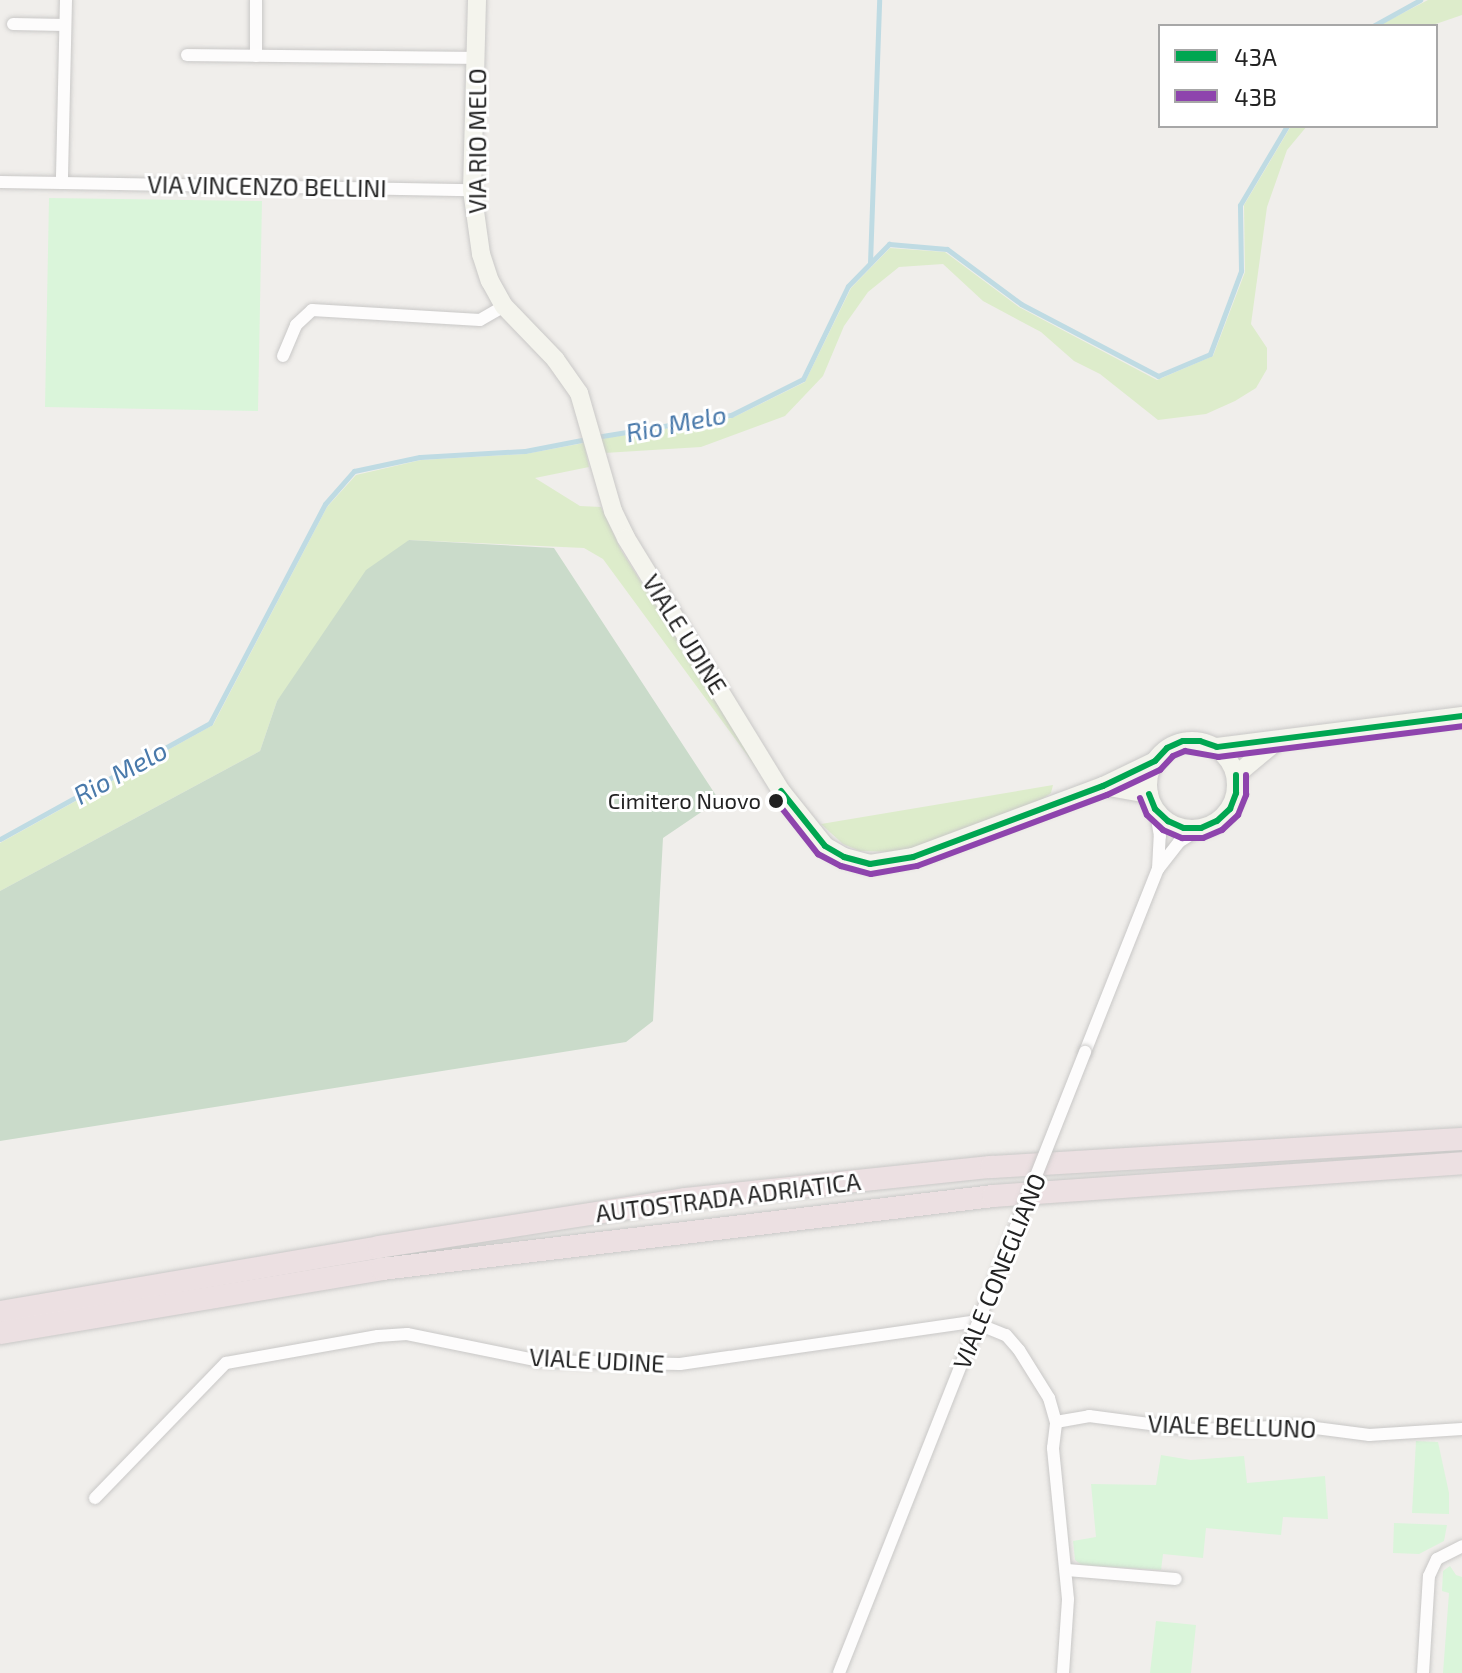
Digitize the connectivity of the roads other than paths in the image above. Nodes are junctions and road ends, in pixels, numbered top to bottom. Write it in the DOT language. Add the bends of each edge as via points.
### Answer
graph roads {
  1 [pos="66,0"];
  2 [pos="256,0"];
  3 [pos="477,0"];
  4 [pos="13,24"];
  5 [pos="65,25"];
  6 [pos="187,55"];
  7 [pos="256,56"];
  8 [pos="476,58"];
  9 [pos="0,182"];
  10 [pos="62,183"];
  11 [pos="472,190"];
  12 [pos="504,306"];
  13 [pos="283,356"];
  14 [pos="591,430"];
  15 [pos="1462,716"];
  16 [pos="1279,739"];
  17 [pos="1217,747"];
  18 [pos="1155,761"];
  19 [pos="1236,775"];
  20 [pos="1103,786"];
  21 [pos="1152,802"];
  22 [pos="1201,828"];
  23 [pos="1158,869"];
  24 [pos="1462,1139"];
  25 [pos="1462,1163"];
  26 [pos="0,1312"];
  27 [pos="0,1333"];
  28 [pos="1056,1422"];
  29 [pos="1462,1429"];
  30 [pos="95,1498"];
  31 [pos="1462,1546"];
  32 [pos="1067,1570"];
  33 [pos="1176,1579"];
  34 [pos="839,1673"];
  35 [pos="1063,1673"];
  36 [pos="1423,1673"];
  1 -- 5 [label="street"];
  2 -- 7 [label="street"];
  3 -- 8 [label="street, VIA RIO MELO"];
  4 -- 5 [label="street"];
  5 -- 10 [label="street"];
  6 -- 7 [label="street"];
  7 -- 8 [label="street"];
  8 -- 11 [label="street, VIA RIO MELO"];
  9 -- 10 [label="street, VIA VINCENZO BELLINI"];
  10 -- 11 [label="street, VIA VINCENZO BELLINI"];
  11 -- 12 [label="street, VIA RIO MELO" via="481,254"];
  12 -- 13 [label="street" via="480,320 312,310 296,325"];
  12 -- 14 [label="street, VIA RIO MELO" via="555,359 579,393"];
  14 -- 20 [label="street, VIALE UDINE" via="597,462 626,538 801,818 825,846 870,864 913,857"];
  15 -- 16 [label="street"];
  16 -- 17 [label="street"];
  16 -- 19 [label="street"];
  17 -- 18 [label="street" via="1183,741"];
  17 -- 19 [label="street"];
  18 -- 20 [label="street, VIALE UDINE"];
  18 -- 21 [label="street" via="1148,777"];
  19 -- 22 [label="street" via="1230,809"];
  20 -- 21 [label="street"];
  21 -- 22 [label="street" via="1175,826"];
  21 -- 23 [label="street, VIALE CONEGLIANO" via="1160,836"];
  22 -- 23 [label="street, VIALE CONEGLIANO" via="1179,842"];
  23 -- 34 [label="street, VIALE CONEGLIANO, bridge"];
  24 -- 26 [label="highway, AUTOSTRADA ADRIATICA" via="991,1167 685,1199"];
  25 -- 27 [label="highway, AUTOSTRADA ADRIATICA" via="993,1196 382,1269"];
  28 -- 29 [label="street, VIALE BELLUNO" via="1089,1416 1196,1430 1288,1425 1369,1435"];
  28 -- 30 [label="street, VIALE UDINE" via="1049,1398 1019,1350 1006,1335 973,1322 680,1364 540,1361 392,1335 226,1363"];
  28 -- 32 [label="street" via="1053,1448"];
  31 -- 36 [label="street" via="1437,1559 1429,1576"];
  32 -- 33 [label="street"];
  32 -- 35 [label="street"];
}
